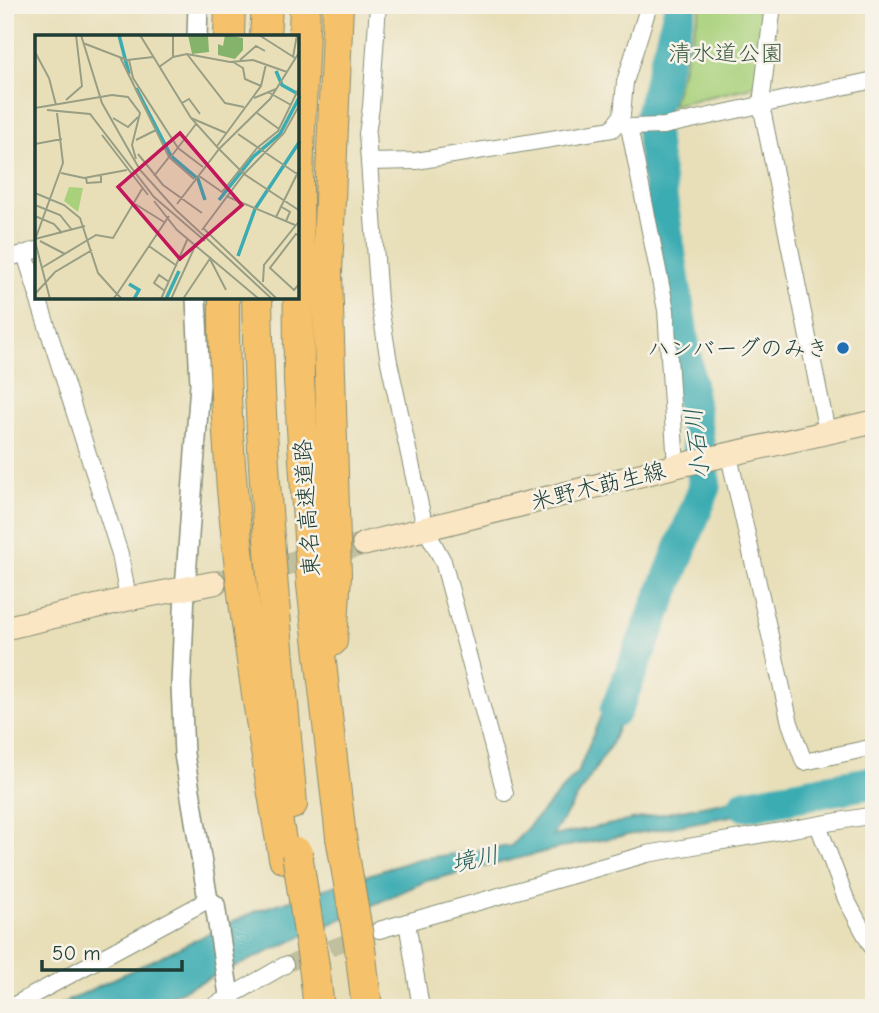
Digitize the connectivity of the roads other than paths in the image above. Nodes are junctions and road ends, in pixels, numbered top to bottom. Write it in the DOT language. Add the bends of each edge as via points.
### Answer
graph roads {
  1 [pos="198,5"];
  2 [pos="230,5"];
  3 [pos="267,5"];
  4 [pos="305,5"];
  5 [pos="338,5"];
  6 [pos="378,5"];
  7 [pos="649,5"];
  8 [pos="773,5"];
  9 [pos="197,35"];
  10 [pos="229,35"];
  11 [pos="265,35"];
  12 [pos="874,80"];
  13 [pos="761,104"];
  14 [pos="629,126"];
  15 [pos="299,153"];
  16 [pos="370,162"];
  17 [pos="31,252"];
  18 [pos="5,259"];
  19 [pos="35,279"];
  20 [pos="38,299"];
  21 [pos="196,299"];
  22 [pos="224,299"];
  23 [pos="257,299"];
  24 [pos="299,299"];
  25 [pos="874,422"];
  26 [pos="827,432"];
  27 [pos="725,457"];
  28 [pos="677,466"];
  29 [pos="425,528"];
  30 [pos="364,544"];
  31 [pos="214,583"];
  32 [pos="185,590"];
  33 [pos="128,599"];
  34 [pos="5,628"];
  35 [pos="327,726"];
  36 [pos="874,747"];
  37 [pos="505,793"];
  38 [pos="874,815"];
  39 [pos="818,825"];
  40 [pos="290,855"];
  41 [pos="211,903"];
  42 [pos="407,922"];
  43 [pos="369,939"];
  44 [pos="874,951"];
  45 [pos="300,967"];
  46 [pos="230,1003"];
  47 [pos="9,1008"];
  48 [pos="210,1008"];
  49 [pos="313,1008"];
  50 [pos="319,1008"];
  51 [pos="367,1008"];
  52 [pos="421,1008"];
  1 -- 9 [label="street"];
  2 -- 10 [label="highway"];
  3 -- 11 [label="highway"];
  4 -- 15 [label="highway, 東名高速道路"];
  5 -- 35 [label="highway" via="327,273 336,575"];
  6 -- 16 [label="street" via="367,134"];
  7 -- 14 [label="street" via="625,82 622,115"];
  8 -- 13 [label="street"];
  12 -- 13 [label="street"];
  13 -- 14 [label="street" via="664,126"];
  13 -- 26 [label="street"];
  14 -- 16 [label="street" via="416,161"];
  14 -- 28 [label="street" via="666,310"];
  16 -- 29 [label="street" via="379,301"];
  17 -- 18 [label="street"];
  17 -- 19 [label="street"];
  20 -- 33 [label="street" via="120,554"];
  21 -- 32 [label="street" via="200,384"];
  22 -- 40 [label="highway" via="235,542 261,722"];
  23 -- 40 [label="highway, 東名高速道路"];
  24 -- 35 [label="highway, 東名高速道路" via="312,585"];
  25 -- 26 [label="main road, 米野木莇生線"];
  26 -- 27 [label="main road, 米野木莇生線"];
  27 -- 28 [label="main road, 米野木莇生線"];
  27 -- 36 [label="street" via="790,723 804,762"];
  28 -- 29 [label="main road, 米野木莇生線"];
  29 -- 30 [label="main road, 米野木莇生線"];
  29 -- 37 [label="street" via="443,561"];
  31 -- 32 [label="main road"];
  32 -- 33 [label="main road"];
  32 -- 41 [label="street" via="184,754"];
  33 -- 34 [label="main road"];
  35 -- 43 [label="highway, 東名高速道路, bridge" via="341,837"];
  38 -- 39 [label="street"];
  39 -- 42 [label="street" via="648,854"];
  39 -- 44 [label="street" via="846,898"];
  40 -- 45 [label="highway"];
  41 -- 46 [label="street"];
  41 -- 47 [label="street"];
  42 -- 43 [label="street"];
  42 -- 52 [label="street"];
  43 -- 51 [label="highway, 東名高速道路"];
  45 -- 46 [label="street"];
  45 -- 49 [label="highway"];
  45 -- 50 [label="highway"];
  46 -- 48 [label="street"];
}
